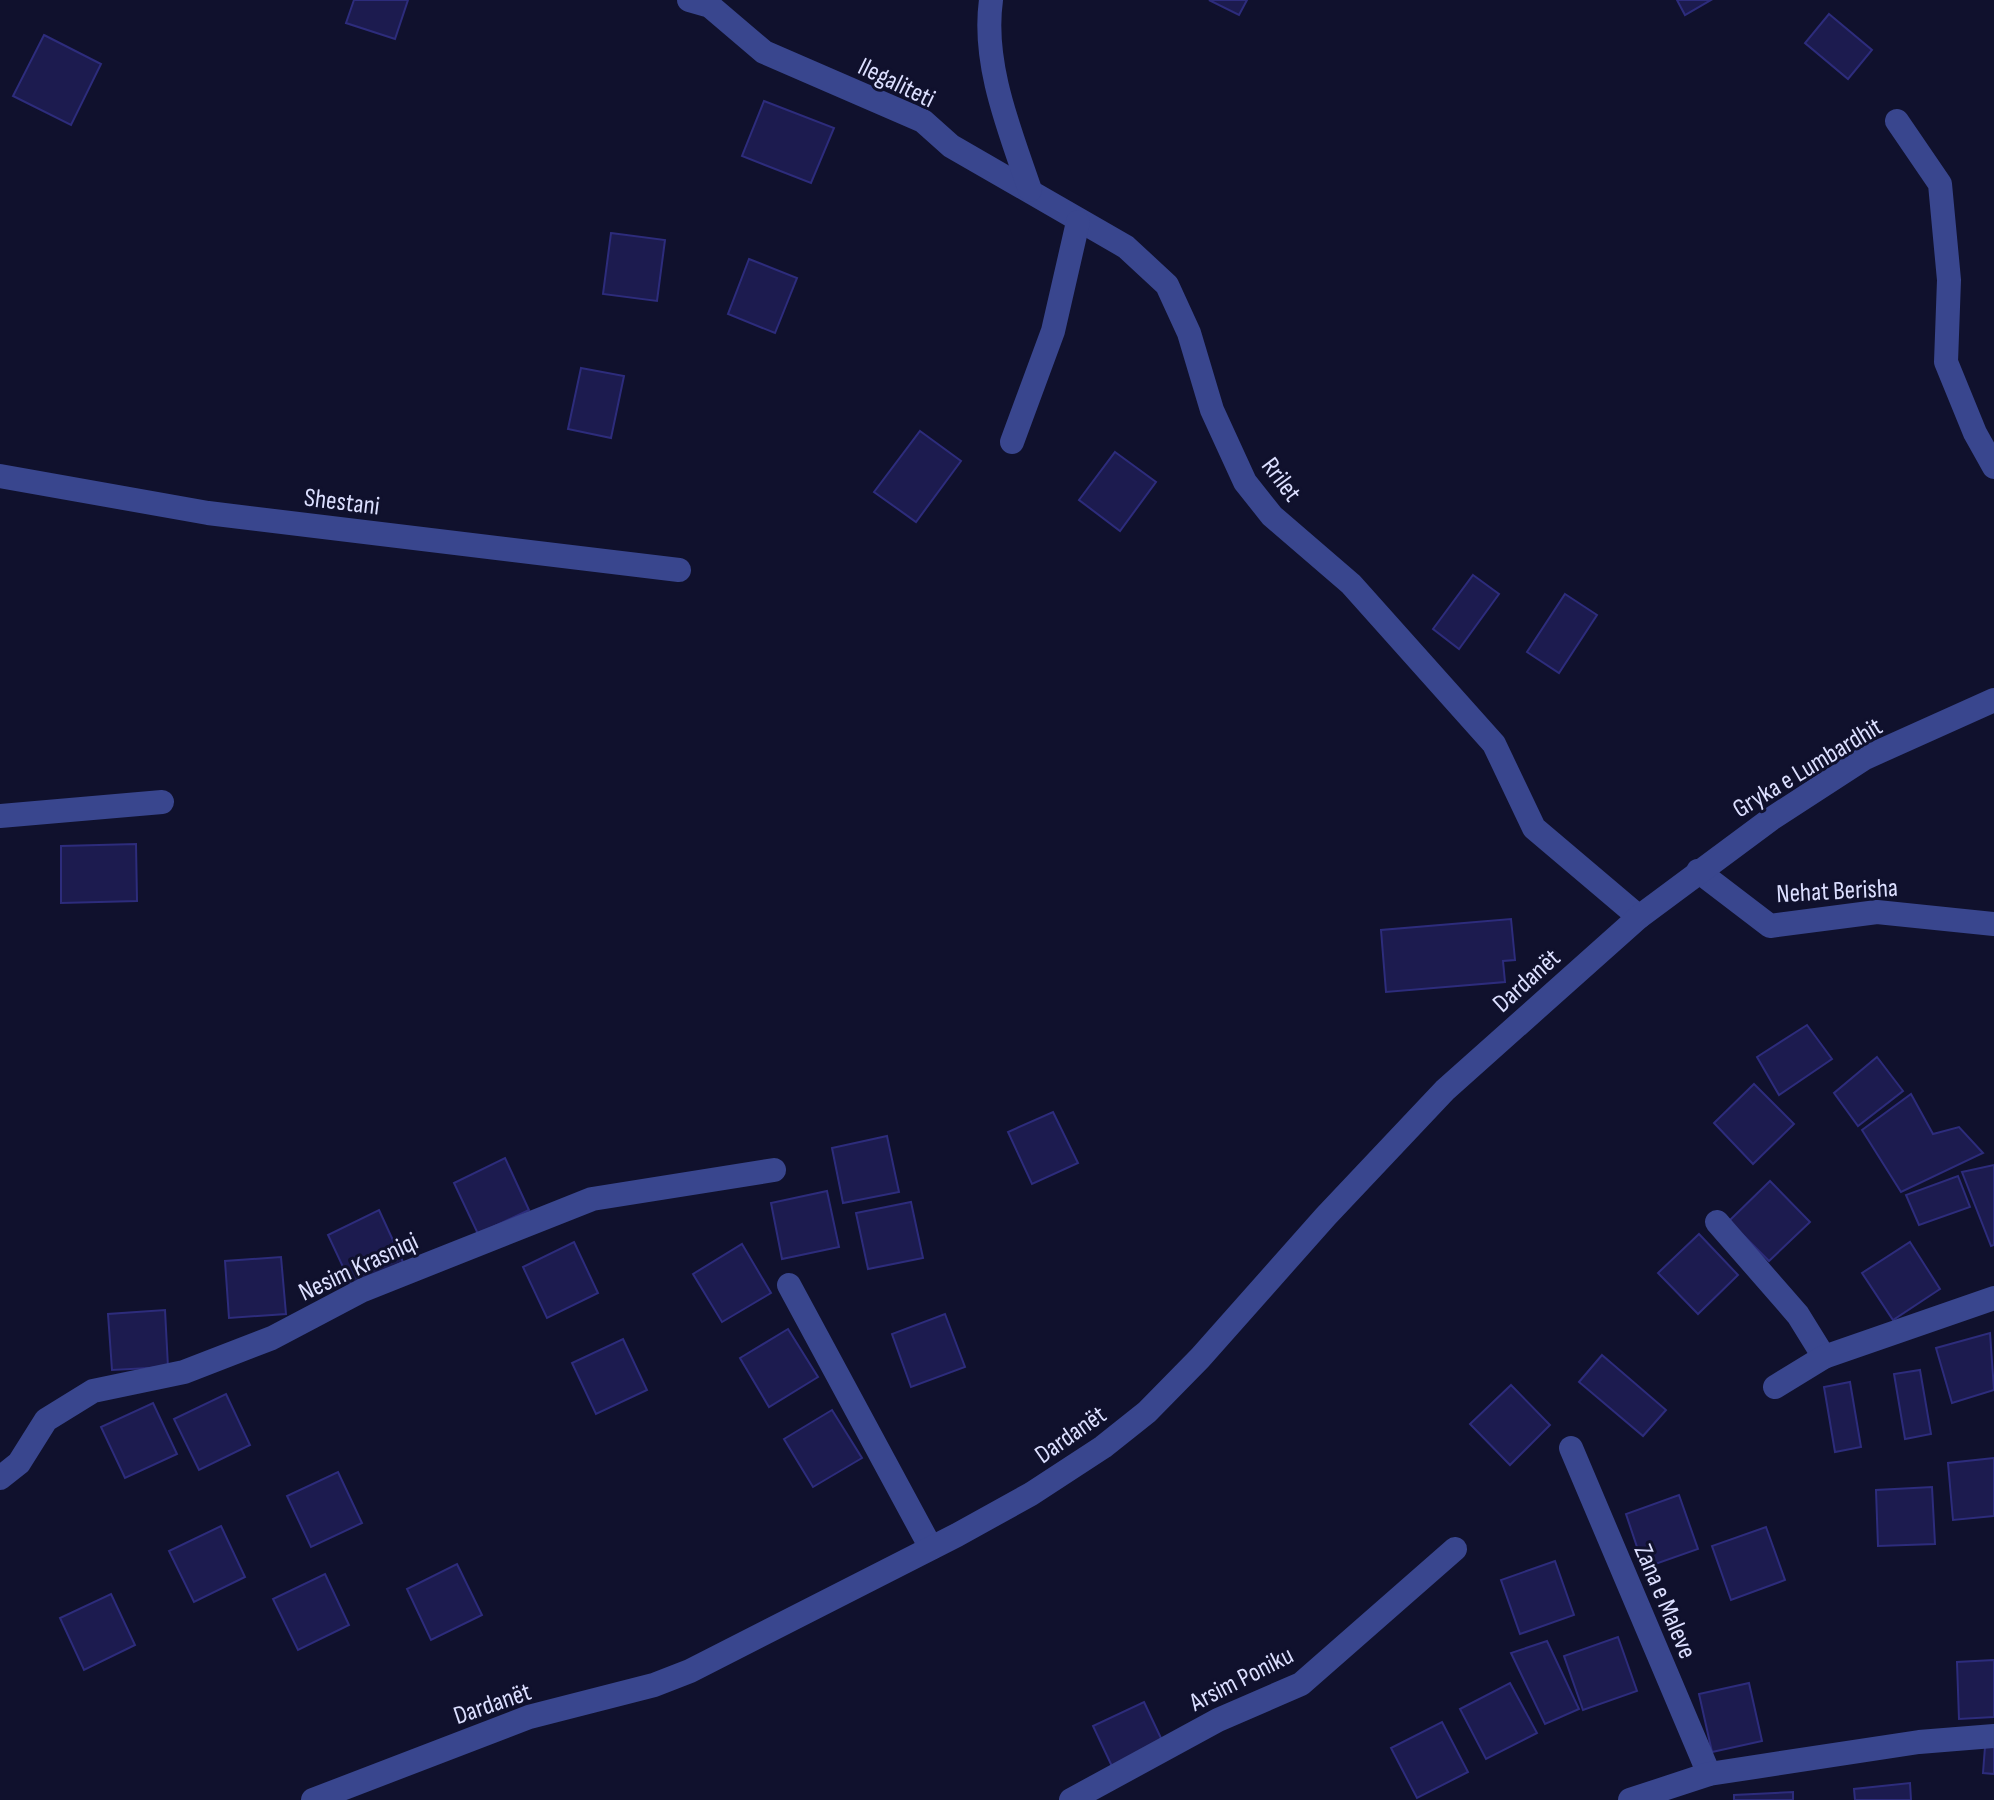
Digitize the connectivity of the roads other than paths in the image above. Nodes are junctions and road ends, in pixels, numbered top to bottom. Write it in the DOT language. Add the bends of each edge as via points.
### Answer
graph roads {
  1 [pos="689,0"];
  2 [pos="991,0"];
  3 [pos="1897,121"];
  4 [pos="1030,190"];
  5 [pos="1078,222"];
  6 [pos="1012,442"];
  7 [pos="1994,467"];
  8 [pos="0,476"];
  9 [pos="679,570"];
  10 [pos="1994,700"];
  11 [pos="162,802"];
  12 [pos="0,816"];
  13 [pos="1698,871"];
  14 [pos="1639,917"];
  15 [pos="1994,924"];
  16 [pos="774,1170"];
  17 [pos="1717,1222"];
  18 [pos="789,1285"];
  19 [pos="1994,1298"];
  20 [pos="1824,1357"];
  21 [pos="1775,1387"];
  22 [pos="1571,1448"];
  23 [pos="0,1478"];
  24 [pos="931,1548"];
  25 [pos="1455,1549"];
  26 [pos="1994,1736"];
  27 [pos="1709,1774"];
  28 [pos="313,1800"];
  29 [pos="1071,1800"];
  30 [pos="1630,1800"];
  1 -- 4 [label="street, Ilegaliteti" via="710,6 764,52 923,121 951,146"];
  2 -- 4 [label="street" via="988,19 1000,104"];
  3 -- 7 [label="street" via="1940,184 1949,280 1946,362"];
  4 -- 5 [label="street, Ilegaliteti"];
  5 -- 6 [label="street" via="1053,331"];
  5 -- 14 [label="street, Rrilet" via="1126,247 1167,285 1189,333 1212,410 1245,482 1272,516 1351,584 1494,744 1534,828"];
  8 -- 9 [label="street, Shestani" via="208,513"];
  10 -- 13 [label="street, Gryka e Lumbardhit" via="1865,758"];
  11 -- 12 [label="street"];
  13 -- 14 [label="street, Dardanët"];
  13 -- 15 [label="street, Nehat Berisha" via="1770,926 1877,912"];
  14 -- 24 [label="street, Dardanët" via="1445,1090 1147,1412 1031,1494"];
  16 -- 23 [label="street, Nesim Krasniqi" via="592,1199 363,1290 272,1338 184,1372 93,1391 46,1420 19,1463"];
  17 -- 20 [label="street" via="1798,1315"];
  18 -- 24 [label="street"];
  19 -- 20 [label="street"];
  20 -- 21 [label="street"];
  22 -- 27 [label="street, Zana e Maleve"];
  24 -- 28 [label="street, Dardanët" via="690,1671 529,1717"];
  25 -- 29 [label="street, Arsim Poniku" via="1301,1684 1218,1720"];
  26 -- 27 [label="street"];
  27 -- 30 [label="street"];
}
